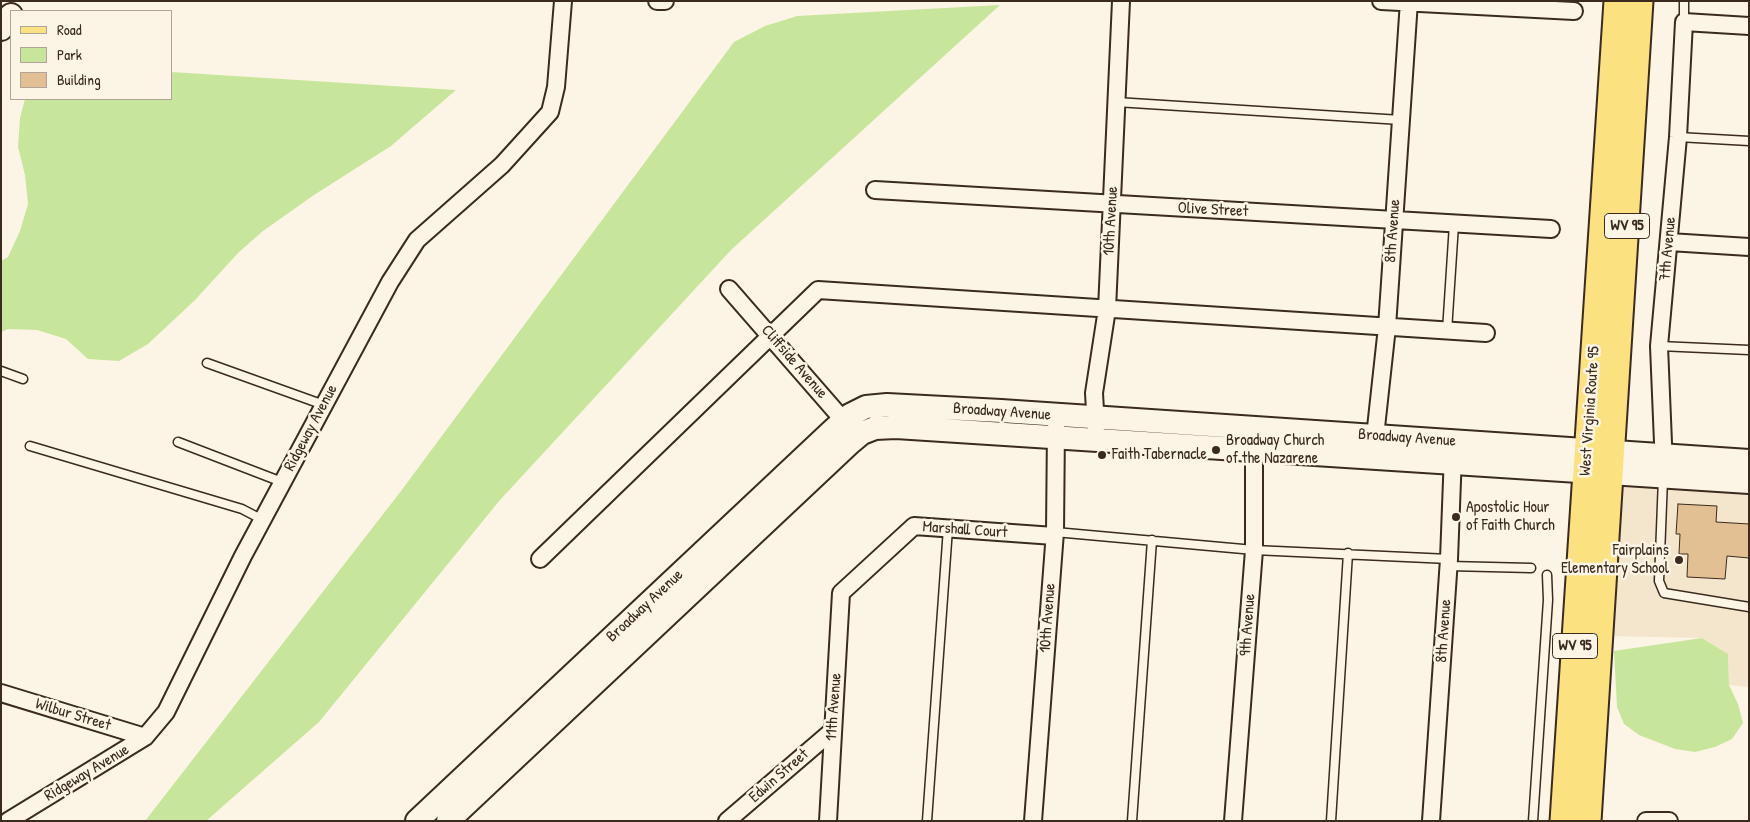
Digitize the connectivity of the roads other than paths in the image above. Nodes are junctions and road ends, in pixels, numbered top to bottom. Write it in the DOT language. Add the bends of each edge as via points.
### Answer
graph roads {
  1 [pos="562,1"];
  2 [pos="657,1"];
  3 [pos="665,1"];
  4 [pos="1121,1"];
  5 [pos="1380,1"];
  6 [pos="1616,1"];
  7 [pos="1640,1"];
  8 [pos="1684,1"];
  9 [pos="1409,2"];
  10 [pos="1574,11"];
  11 [pos="10,16"];
  12 [pos="1684,22"];
  13 [pos="1749,26"];
  14 [pos="1,29"];
  15 [pos="1116,102"];
  16 [pos="1401,120"];
  17 [pos="1678,137"];
  18 [pos="1749,141"];
  19 [pos="875,190"];
  20 [pos="1112,204"];
  21 [pos="1394,220"];
  22 [pos="1454,224"];
  23 [pos="1550,230"];
  24 [pos="1669,242"];
  25 [pos="1749,247"];
  26 [pos="729,289"];
  27 [pos="1107,309"];
  28 [pos="1387,327"];
  29 [pos="1447,331"];
  30 [pos="1486,333"];
  31 [pos="772,337"];
  32 [pos="1659,346"];
  33 [pos="1749,350"];
  34 [pos="207,363"];
  35 [pos="1,371"];
  36 [pos="23,379"];
  37 [pos="324,405"];
  38 [pos="1057,415"];
  39 [pos="850,428"];
  40 [pos="1254,428"];
  41 [pos="1096,429"];
  42 [pos="1056,437"];
  43 [pos="178,442"];
  44 [pos="30,446"];
  45 [pos="1374,447"];
  46 [pos="1254,450"];
  47 [pos="1453,452"];
  48 [pos="1749,461"];
  49 [pos="1599,462"];
  50 [pos="1664,466"];
  51 [pos="282,482"];
  52 [pos="1749,482"];
  53 [pos="262,520"];
  54 [pos="948,528"];
  55 [pos="1054,534"];
  56 [pos="1152,540"];
  57 [pos="1254,550"];
  58 [pos="1348,553"];
  59 [pos="540,559"];
  60 [pos="1449,563"];
  61 [pos="1531,568"];
  62 [pos="1547,575"];
  63 [pos="841,593"];
  64 [pos="1749,607"];
  65 [pos="1,693"];
  66 [pos="832,731"];
  67 [pos="145,737"];
  68 [pos="419,820"];
  69 [pos="1646,820"];
  70 [pos="8,821"];
  71 [pos="448,821"];
  72 [pos="727,821"];
  73 [pos="828,821"];
  74 [pos="927,821"];
  75 [pos="1034,821"];
  76 [pos="1132,821"];
  77 [pos="1233,821"];
  78 [pos="1331,821"];
  79 [pos="1430,821"];
  80 [pos="1533,821"];
  81 [pos="1563,821"];
  82 [pos="1588,821"];
  83 [pos="1669,821"];
  1 -- 37 [label="street, Ridgeway Avenue" via="556,87 550,112 502,165 417,240 390,282"];
  2 -- 3 [label="street"];
  4 -- 15 [label="street, 10th Avenue"];
  5 -- 9 [label="street"];
  6 -- 49 [label="main road, West Virginia Route 95 / WV 95"];
  7 -- 49 [label="main road, West Virginia Route 95 / WV 95"];
  8 -- 12 [label="lane"];
  9 -- 10 [label="street"];
  9 -- 16 [label="street, 8th Avenue"];
  11 -- 14 [label="main road"];
  12 -- 13 [label="street"];
  12 -- 17 [label="street, 7th Avenue"];
  15 -- 16 [label="lane"];
  15 -- 20 [label="street, 10th Avenue"];
  16 -- 21 [label="street, 8th Avenue"];
  17 -- 18 [label="lane"];
  17 -- 24 [label="street, 7th Avenue"];
  19 -- 20 [label="street, Olive Street"];
  20 -- 21 [label="street, Olive Street"];
  20 -- 27 [label="street, 10th Avenue"];
  21 -- 22 [label="street, Olive Street"];
  21 -- 28 [label="street, 8th Avenue"];
  22 -- 23 [label="street, Olive Street"];
  22 -- 29 [label="lane"];
  24 -- 25 [label="street"];
  24 -- 32 [label="street, 7th Avenue"];
  26 -- 31 [label="street, Cliffside Avenue"];
  27 -- 28 [label="street"];
  27 -- 31 [label="street" via="818,290"];
  27 -- 41 [label="street, 10th Avenue" via="1094,393"];
  28 -- 29 [label="street"];
  28 -- 45 [label="street, 8th Avenue"];
  29 -- 30 [label="street"];
  31 -- 39 [label="street, Cliffside Avenue"];
  31 -- 59 [label="street"];
  32 -- 33 [label="lane"];
  32 -- 50 [label="street, 7th Avenue"];
  34 -- 37 [label="lane"];
  35 -- 36 [label="lane"];
  37 -- 51 [label="street, Ridgeway Avenue"];
  38 -- 39 [label="main road, Broadway Avenue" via="887,405 866,407"];
  38 -- 41 [label="main road, Broadway Avenue"];
  38 -- 42 [label="street, 10th Avenue"];
  39 -- 42 [label="main road, Broadway Avenue" via="890,427"];
  39 -- 68 [label="main road, Broadway Avenue"];
  39 -- 71 [label="main road, Broadway Avenue"];
  40 -- 41 [label="main road, Broadway Avenue"];
  40 -- 45 [label="main road, Broadway Avenue"];
  40 -- 46 [label="street, 9th Avenue"];
  41 -- 42 [label="main road, Broadway Avenue"];
  41 -- 46 [label="main road, Broadway Avenue"];
  42 -- 55 [label="street, 10th Avenue"];
  43 -- 51 [label="lane"];
  44 -- 53 [label="lane" via="242,509"];
  45 -- 46 [label="main road, Broadway Avenue"];
  45 -- 47 [label="main road, Broadway Avenue"];
  46 -- 57 [label="street, 9th Avenue"];
  47 -- 49 [label="main road, Broadway Avenue"];
  47 -- 60 [label="street, 8th Avenue"];
  48 -- 50 [label="main road, Broadway Avenue"];
  49 -- 50 [label="main road, Broadway Avenue"];
  49 -- 81 [label="main road, West Virginia Route 95 / WV 95"];
  49 -- 82 [label="main road, West Virginia Route 95 / WV 95"];
  50 -- 52 [label="main road, Broadway Avenue"];
  50 -- 64 [label="lane" via="1659,581 1664,593"];
  51 -- 53 [label="street, Ridgeway Avenue"];
  53 -- 67 [label="street, Ridgeway Avenue" via="166,712"];
  54 -- 55 [label="street, Marshall Court"];
  54 -- 63 [label="street, Marshall Court" via="914,526"];
  54 -- 74 [label="lane"];
  55 -- 56 [label="lane"];
  55 -- 75 [label="street, 10th Avenue"];
  56 -- 57 [label="lane"];
  56 -- 76 [label="lane"];
  57 -- 58 [label="lane"];
  57 -- 77 [label="street, 9th Avenue"];
  58 -- 60 [label="lane"];
  58 -- 78 [label="lane"];
  60 -- 61 [label="lane"];
  60 -- 79 [label="street, 8th Avenue"];
  62 -- 80 [label="lane"];
  63 -- 66 [label="street, 11th Avenue"];
  65 -- 67 [label="street, Wilbur Street"];
  66 -- 72 [label="street, Edwin Street"];
  66 -- 73 [label="street, 11th Avenue"];
  67 -- 70 [label="street, Ridgeway Avenue"];
  69 -- 83 [label="street"];
}
